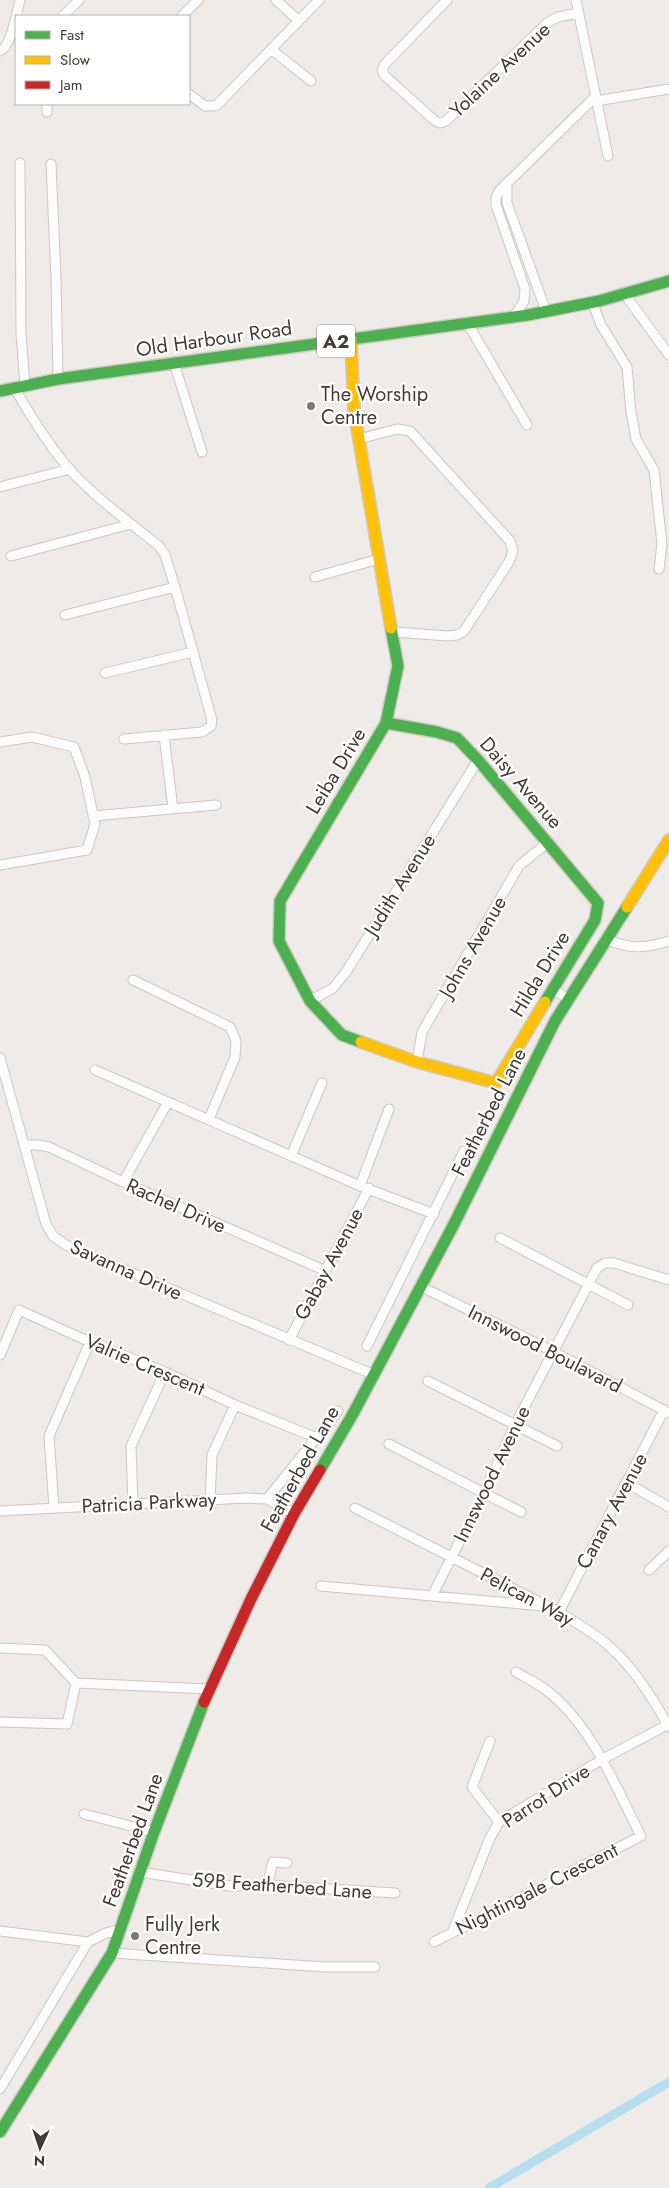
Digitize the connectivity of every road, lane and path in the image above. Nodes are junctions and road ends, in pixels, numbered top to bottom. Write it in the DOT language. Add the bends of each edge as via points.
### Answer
graph roads {
  1 [pos="20,0"];
  2 [pos="79,0"];
  3 [pos="198,0"];
  4 [pos="276,0"];
  5 [pos="319,0"];
  6 [pos="447,0"];
  7 [pos="576,0"];
  8 [pos="579,13"];
  9 [pos="16,15"];
  10 [pos="64,15"];
  11 [pos="183,15"];
  12 [pos="15,18"];
  13 [pos="298,20"];
  14 [pos="272,50"];
  15 [pos="2,51"];
  16 [pos="311,81"];
  17 [pos="669,88"];
  18 [pos="190,95"];
  19 [pos="596,99"];
  20 [pos="608,156"];
  21 [pos="20,163"];
  22 [pos="51,164"];
  23 [pos="507,183"];
  24 [pos="669,281"];
  25 [pos="626,296"];
  26 [pos="593,304"];
  27 [pos="546,311"];
  28 [pos="514,317"];
  29 [pos="468,324"];
  30 [pos="351,339"];
  31 [pos="669,355"];
  32 [pos="174,363"];
  33 [pos="58,380"];
  34 [pos="20,386"];
  35 [pos="0,390"];
  36 [pos="527,426"];
  37 [pos="359,439"];
  38 [pos="202,452"];
  39 [pos="70,470"];
  40 [pos="0,487"];
  41 [pos="131,524"];
  42 [pos="11,556"];
  43 [pos="379,559"];
  44 [pos="659,569"];
  45 [pos="315,577"];
  46 [pos="175,587"];
  47 [pos="65,615"];
  48 [pos="394,632"];
  49 [pos="193,652"];
  50 [pos="105,673"];
  51 [pos="386,723"];
  52 [pos="164,735"];
  53 [pos="124,739"];
  54 [pos="0,742"];
  55 [pos="478,760"];
  56 [pos="216,805"];
  57 [pos="173,809"];
  58 [pos="93,816"];
  59 [pos="669,840"];
  60 [pos="547,843"];
  61 [pos="0,865"];
  62 [pos="598,910"];
  63 [pos="605,939"];
  64 [pos="669,940"];
  65 [pos="133,980"];
  66 [pos="553,989"];
  67 [pos="568,999"];
  68 [pos="310,1001"];
  69 [pos="0,1058"];
  70 [pos="417,1062"];
  71 [pos="95,1070"];
  72 [pos="322,1083"];
  73 [pos="496,1083"];
  74 [pos="168,1102"];
  75 [pos="388,1109"];
  76 [pos="209,1118"];
  77 [pos="26,1146"];
  78 [pos="464,1151"];
  79 [pos="291,1156"];
  80 [pos="123,1182"];
  81 [pos="365,1187"];
  82 [pos="434,1214"];
  83 [pos="500,1238"];
  84 [pos="326,1271"];
  85 [pos="669,1280"];
  86 [pos="587,1284"];
  87 [pos="420,1286"];
  88 [pos="628,1305"];
  89 [pos="289,1340"];
  90 [pos="90,1342"];
  91 [pos="367,1346"];
  92 [pos="554,1352"];
  93 [pos="0,1355"];
  94 [pos="165,1372"];
  95 [pos="372,1374"];
  96 [pos="428,1381"];
  97 [pos="235,1405"];
  98 [pos="338,1411"];
  99 [pos="666,1412"];
  100 [pos="515,1425"];
  101 [pos="317,1438"];
  102 [pos="389,1444"];
  103 [pos="557,1446"];
  104 [pos="627,1482"];
  105 [pos="484,1493"];
  106 [pos="267,1499"];
  107 [pos="210,1501"];
  108 [pos="133,1505"];
  109 [pos="669,1507"];
  110 [pos="54,1508"];
  111 [pos="355,1508"];
  112 [pos="0,1511"];
  113 [pos="522,1512"];
  114 [pos="294,1514"];
  115 [pos="669,1551"];
  116 [pos="451,1558"];
  117 [pos="649,1570"];
  118 [pos="321,1586"];
  119 [pos="432,1596"];
  120 [pos="547,1606"];
  121 [pos="559,1612"];
  122 [pos="0,1648"];
  123 [pos="516,1672"];
  124 [pos="76,1683"];
  125 [pos="210,1689"];
  126 [pos="0,1722"];
  127 [pos="668,1725"];
  128 [pos="490,1741"];
  129 [pos="602,1760"];
  130 [pos="84,1814"];
  131 [pos="499,1822"];
  132 [pos="154,1832"];
  133 [pos="287,1862"];
  134 [pos="140,1872"];
  135 [pos="267,1885"];
  136 [pos="394,1893"];
  137 [pos="120,1930"];
  138 [pos="0,1933"];
  139 [pos="452,1933"];
  140 [pos="88,1942"];
  141 [pos="434,1942"];
  142 [pos="112,1953"];
  143 [pos="375,1968"];
  144 [pos="0,2089"];
  145 [pos="0,2132"];
  1 -- 9 [label="street"];
  2 -- 10 [label="street"];
  3 -- 11 [label="street"];
  4 -- 13 [label="street"];
  5 -- 13 [label="street"];
  6 -- 8 [label="street, Yolaine Avenue" via="382,70 440,123 446,121 547,23"];
  7 -- 8 [label="street"];
  8 -- 19 [label="street"];
  12 -- 15 [label="street" via="8,43"];
  13 -- 14 [label="street"];
  14 -- 16 [label="street"];
  14 -- 18 [label="street" via="216,106 205,106"];
  17 -- 19 [label="street"];
  19 -- 20 [label="street"];
  19 -- 23 [label="street"];
  21 -- 34 [label="street"];
  22 -- 33 [label="street"];
  23 -- 27 [label="street" via="507,203"];
  23 -- 28 [label="street" via="499,191 496,205 525,288 524,300"];
  24 -- 25 [label="main road, Old Harbour Road / A2"];
  25 -- 26 [label="main road, Old Harbour Road / A2"];
  25 -- 31 [label="street"];
  26 -- 27 [label="main road, Old Harbour Road / A2"];
  26 -- 44 [label="street" via="601,325 627,367 636,439 654,470 662,544"];
  27 -- 28 [label="main road, Old Harbour Road / A2"];
  28 -- 29 [label="main road, Old Harbour Road / A2"];
  29 -- 30 [label="main road, Old Harbour Road / A2"];
  29 -- 36 [label="street"];
  30 -- 32 [label="main road, Old Harbour Road / A2"];
  30 -- 37 [label="main road, Leiba Drive" via="354,410"];
  32 -- 33 [label="main road, Old Harbour Road / A2"];
  32 -- 38 [label="street"];
  33 -- 34 [label="main road, Old Harbour Road / A2"];
  34 -- 35 [label="main road, Old Harbour Road / A2"];
  34 -- 39 [label="street" via="40,432"];
  37 -- 43 [label="main road, Leiba Drive"];
  37 -- 48 [label="street" via="397,429 410,431 510,541 513,551 464,630 457,635"];
  39 -- 40 [label="street"];
  39 -- 41 [label="street" via="100,500"];
  41 -- 42 [label="street"];
  41 -- 46 [label="street" via="159,546"];
  43 -- 45 [label="street"];
  43 -- 48 [label="main road, Leiba Drive"];
  46 -- 47 [label="street"];
  46 -- 49 [label="street"];
  48 -- 51 [label="main road, Leiba Drive" via="398,666"];
  49 -- 50 [label="street"];
  49 -- 52 [label="street" via="211,726 202,732"];
  51 -- 55 [label="main road, Daisy Avenue" via="457,738"];
  51 -- 68 [label="main road, Leiba Drive" via="280,901 278,941"];
  52 -- 53 [label="street"];
  52 -- 57 [label="street"];
  54 -- 58 [label="street" via="32,737 74,747 85,777"];
  55 -- 60 [label="main road, Daisy Avenue"];
  55 -- 68 [label="street, Judith Avenue" via="346,972 333,988"];
  56 -- 57 [label="street"];
  57 -- 58 [label="street"];
  58 -- 61 [label="street" via="95,824 88,850"];
  59 -- 63 [label="main road, Featherbed Lane"];
  60 -- 62 [label="main road, Daisy Avenue" via="593,896"];
  60 -- 70 [label="street, Johns Avenue" via="519,866 422,1032"];
  62 -- 66 [label="main road, Hilda Drive"];
  63 -- 64 [label="street" via="626,947 650,946"];
  63 -- 67 [label="main road, Featherbed Lane"];
  65 -- 76 [label="street" via="230,1027 236,1041 235,1057"];
  66 -- 67 [label="street"];
  66 -- 73 [label="main road, Hilda Drive"];
  67 -- 87 [label="main road, Featherbed Lane"];
  68 -- 70 [label="main road, Leiba Drive" via="342,1036"];
  69 -- 77 [label="street, Savanna Drive"];
  70 -- 73 [label="main road, Leiba Drive"];
  71 -- 74 [label="street"];
  72 -- 79 [label="street"];
  74 -- 76 [label="street"];
  74 -- 80 [label="street"];
  75 -- 81 [label="street, Gabay Avenue"];
  76 -- 79 [label="street"];
  77 -- 80 [label="street, Rachel Drive" via="49,1148"];
  77 -- 89 [label="street, Savanna Drive" via="46,1224 53,1236 66,1246"];
  78 -- 82 [label="street"];
  79 -- 81 [label="street"];
  80 -- 84 [label="street, Rachel Drive"];
  81 -- 82 [label="street"];
  81 -- 84 [label="street, Gabay Avenue"];
  82 -- 91 [label="street"];
  83 -- 86 [label="street"];
  84 -- 89 [label="street, Gabay Avenue"];
  85 -- 86 [label="street, Innswood Avenue" via="605,1263"];
  86 -- 88 [label="street"];
  86 -- 92 [label="street, Innswood Avenue"];
  87 -- 92 [label="street, Innswood Boulavard"];
  87 -- 95 [label="main road, Featherbed Lane"];
  89 -- 95 [label="street, Savanna Drive"];
  90 -- 93 [label="street, Valrie Crescent" via="19,1310"];
  90 -- 94 [label="street, Valrie Crescent"];
  90 -- 110 [label="street" via="49,1436"];
  92 -- 99 [label="street, Innswood Boulavard"];
  92 -- 100 [label="street, Innswood Avenue"];
  94 -- 97 [label="street, Valrie Crescent"];
  94 -- 108 [label="street" via="131,1446"];
  95 -- 114 [label="main road, Featherbed Lane" via="354,1412"];
  96 -- 100 [label="street"];
  97 -- 101 [label="street, Valrie Crescent"];
  97 -- 107 [label="street" via="212,1455"];
  98 -- 101 [label="street"];
  99 -- 104 [label="street, Canary Avenue"];
  100 -- 103 [label="street"];
  100 -- 105 [label="street, Innswood Avenue"];
  101 -- 106 [label="street"];
  102 -- 105 [label="street"];
  104 -- 109 [label="street"];
  104 -- 121 [label="street, Canary Avenue"];
  105 -- 113 [label="street"];
  105 -- 116 [label="street, Innswood Avenue"];
  106 -- 107 [label="street, Patricia Parkway"];
  106 -- 114 [label="street, Patricia Parkway"];
  107 -- 108 [label="street, Patricia Parkway"];
  108 -- 110 [label="street, Patricia Parkway"];
  110 -- 112 [label="street, Patricia Parkway"];
  111 -- 116 [label="street, Pelican Way"];
  114 -- 125 [label="main road, Featherbed Lane"];
  115 -- 117 [label="street"];
  116 -- 119 [label="street, Innswood Avenue"];
  116 -- 120 [label="street, Pelican Way"];
  118 -- 119 [label="street"];
  119 -- 120 [label="street"];
  120 -- 121 [label="street, Pelican Way"];
  121 -- 127 [label="street, Pelican Way" via="610,1646 630,1668"];
  122 -- 124 [label="street" via="45,1650"];
  123 -- 129 [label="street" via="546,1690 577,1720"];
  124 -- 125 [label="street"];
  124 -- 126 [label="street" via="66,1724"];
  125 -- 132 [label="main road, Featherbed Lane"];
  127 -- 129 [label="street, Parrot Drive"];
  128 -- 131 [label="street" via="472,1787"];
  129 -- 131 [label="street, Parrot Drive"];
  129 -- 139 [label="street, Nightingale Crescent" via="641,1836"];
  130 -- 132 [label="street"];
  131 -- 139 [label="street, Parrot Drive"];
  132 -- 134 [label="main road, Featherbed Lane"];
  133 -- 135 [label="street" via="273,1862"];
  134 -- 135 [label="street, 59B Featherbed Lane" via="230,1886"];
  134 -- 137 [label="main road, Featherbed Lane"];
  135 -- 136 [label="street, 59B Featherbed Lane"];
  137 -- 140 [label="street"];
  137 -- 142 [label="main road, Featherbed Lane"];
  138 -- 140 [label="street"];
  139 -- 141 [label="street, Nightingale Crescent"];
  140 -- 144 [label="street"];
  142 -- 143 [label="street"];
  142 -- 145 [label="main road, Featherbed Lane"];
}
